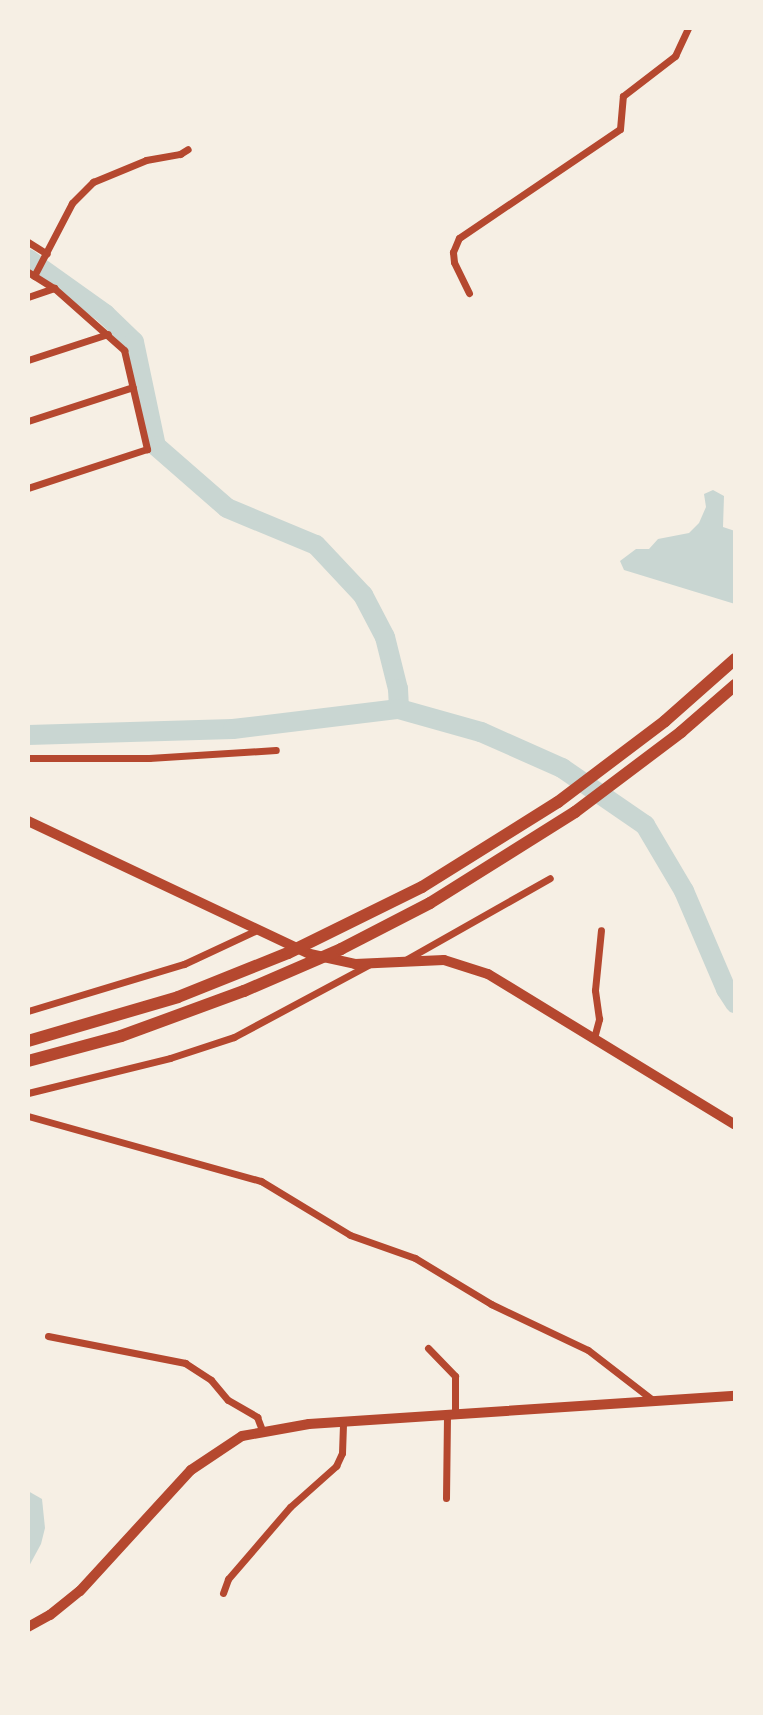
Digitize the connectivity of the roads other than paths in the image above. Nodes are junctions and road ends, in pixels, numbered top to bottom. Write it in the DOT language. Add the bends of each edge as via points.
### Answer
graph roads {
  1 [pos="688,28"];
  2 [pos="188,149"];
  3 [pos="28,242"];
  4 [pos="47,254"];
  5 [pos="31,274"];
  6 [pos="54,288"];
  7 [pos="469,293"];
  8 [pos="28,297"];
  9 [pos="108,334"];
  10 [pos="28,360"];
  11 [pos="133,387"];
  12 [pos="28,421"];
  13 [pos="28,488"];
  14 [pos="735,659"];
  15 [pos="735,685"];
  16 [pos="276,750"];
  17 [pos="28,758"];
  18 [pos="28,821"];
  19 [pos="550,878"];
  20 [pos="257,930"];
  21 [pos="601,930"];
  22 [pos="407,959"];
  23 [pos="372,963"];
  24 [pos="28,1011"];
  25 [pos="594,1038"];
  26 [pos="28,1041"];
  27 [pos="28,1061"];
  28 [pos="28,1093"];
  29 [pos="28,1116"];
  30 [pos="735,1125"];
  31 [pos="48,1336"];
  32 [pos="428,1348"];
  33 [pos="735,1396"];
  34 [pos="654,1401"];
  35 [pos="451,1414"];
  36 [pos="343,1421"];
  37 [pos="262,1430"];
  38 [pos="446,1498"];
  39 [pos="223,1593"];
  40 [pos="28,1627"];
  1 -- 7 [label="street" via="675,56 623,96 620,129 459,238 454,262"];
  2 -- 4 [label="street" via="93,182 72,203"];
  3 -- 4 [label="street"];
  4 -- 5 [label="street"];
  5 -- 6 [label="street"];
  6 -- 8 [label="street"];
  6 -- 9 [label="street"];
  9 -- 10 [label="street"];
  9 -- 11 [label="street" via="124,350"];
  11 -- 12 [label="street"];
  11 -- 13 [label="street" via="147,449"];
  14 -- 26 [label="highway" via="558,802 422,887 288,953 178,997"];
  15 -- 27 [label="highway" via="575,812 430,903 341,949 179,1015"];
  16 -- 17 [label="street"];
  18 -- 20 [label="main road"];
  19 -- 22 [label="street"];
  20 -- 23 [label="main road" via="340,963"];
  20 -- 24 [label="street" via="184,964"];
  21 -- 25 [label="street"];
  22 -- 23 [label="main road"];
  22 -- 25 [label="main road" via="444,960 488,974"];
  23 -- 28 [label="street" via="234,1037"];
  25 -- 30 [label="main road"];
  29 -- 34 [label="street" via="261,1181 340,1229 415,1258 491,1304 588,1350"];
  31 -- 37 [label="street" via="185,1363 257,1417"];
  32 -- 35 [label="street" via="455,1376"];
  33 -- 34 [label="main road"];
  34 -- 35 [label="main road"];
  35 -- 36 [label="main road"];
  35 -- 38 [label="street"];
  36 -- 37 [label="main road"];
  36 -- 39 [label="street" via="336,1466 290,1507 228,1579"];
  37 -- 40 [label="main road" via="222,1447 191,1470 80,1591"];
}
